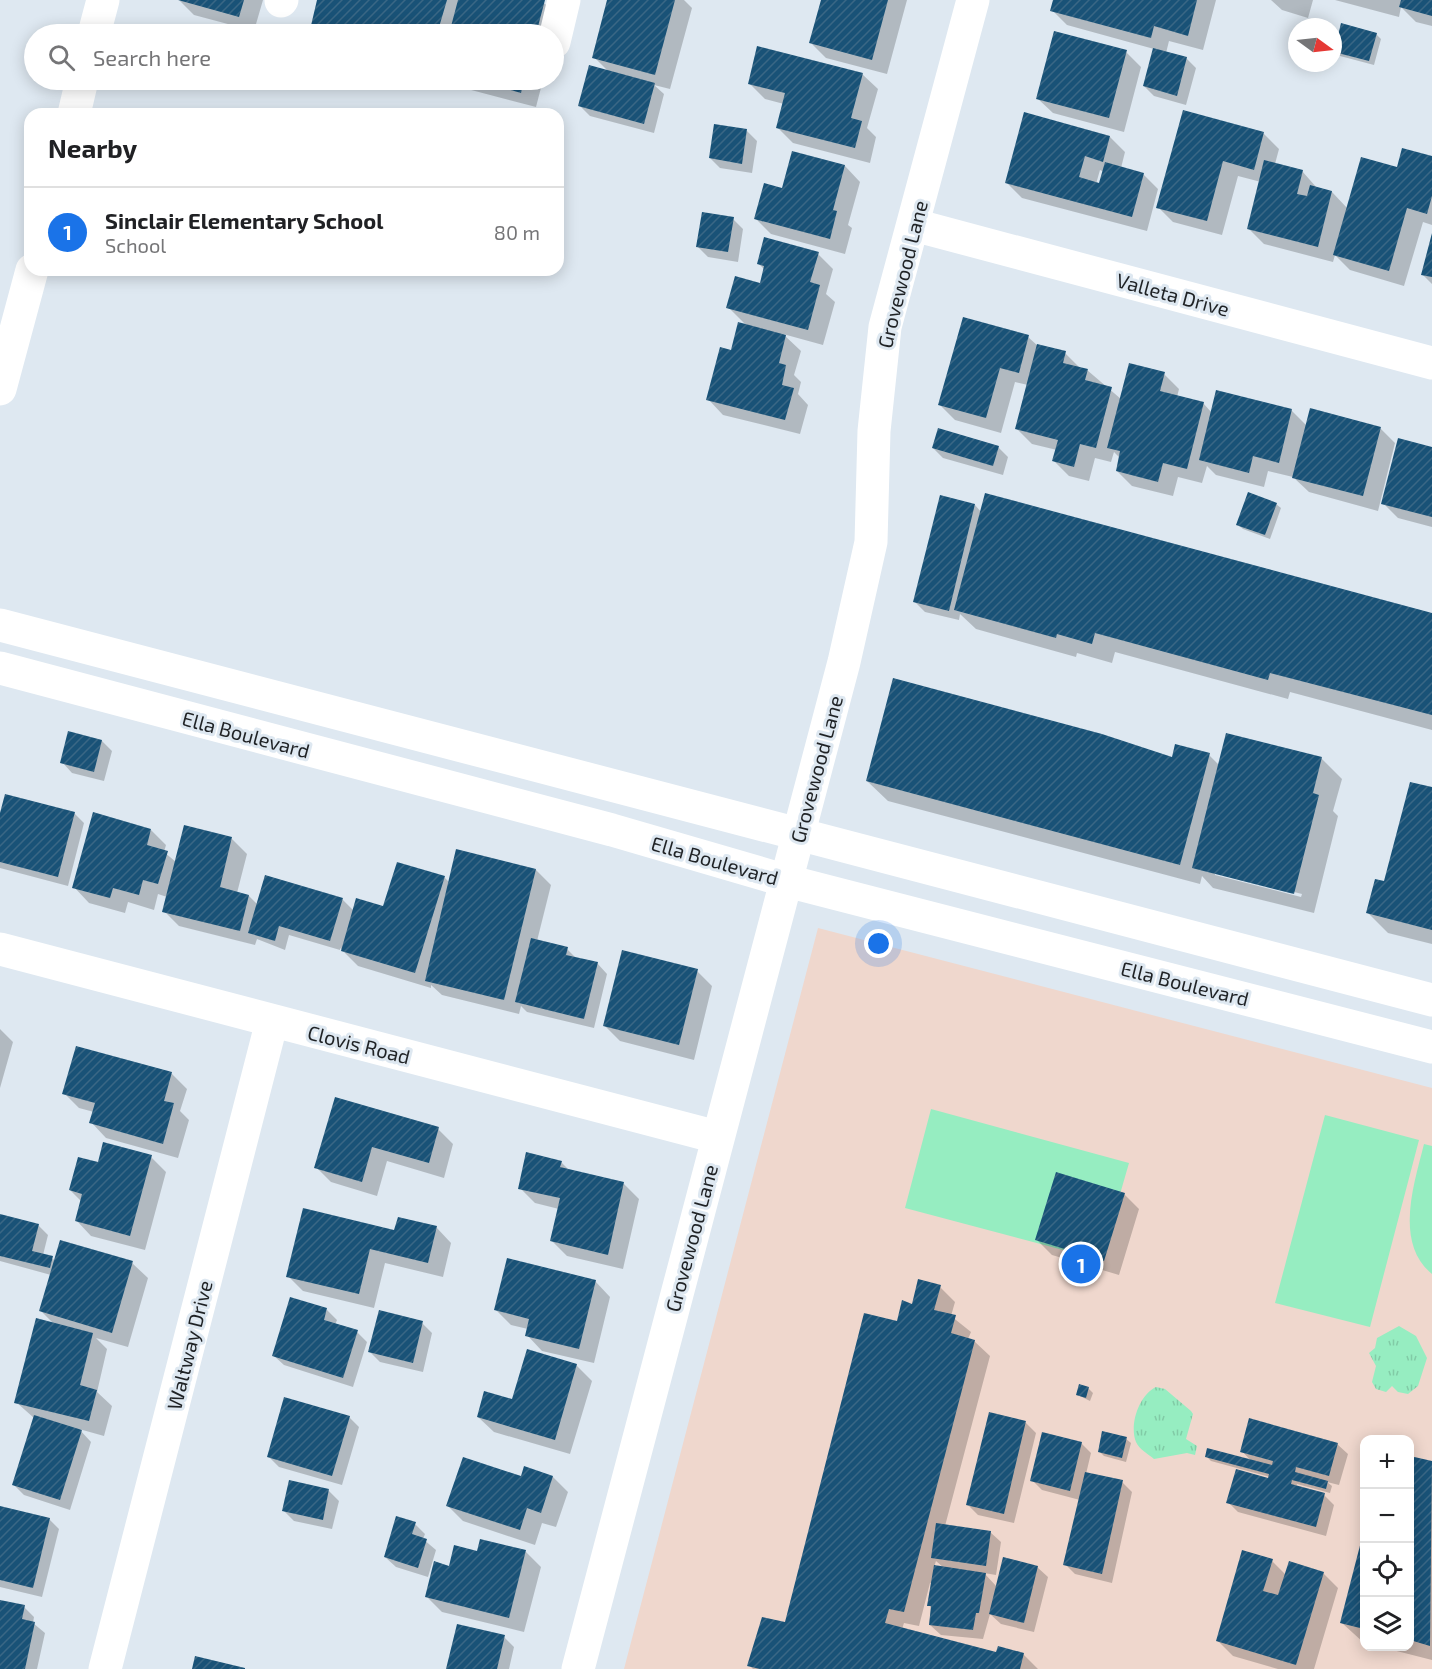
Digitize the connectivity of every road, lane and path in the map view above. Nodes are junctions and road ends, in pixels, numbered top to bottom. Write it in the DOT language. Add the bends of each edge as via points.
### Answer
graph roads {
  1 [pos="103,0"];
  2 [pos="564,0"];
  3 [pos="973,0"];
  4 [pos="97,24"];
  5 [pos="558,24"];
  6 [pos="80,90"];
  7 [pos="75,108"];
  8 [pos="914,225"];
  9 [pos="30,276"];
  10 [pos="1432,363"];
  11 [pos="0,389"];
  12 [pos="0,625"];
  13 [pos="0,668"];
  14 [pos="799,834"];
  15 [pos="787,881"];
  16 [pos="0,950"];
  17 [pos="1310,970"];
  18 [pos="1432,1000"];
  19 [pos="1298,1012"];
  20 [pos="272,1021"];
  21 [pos="1432,1047"];
  22 [pos="717,1137"];
  23 [pos="105,1669"];
  24 [pos="578,1669"];
  1 -- 4 [label="street"];
  2 -- 5 [label="street"];
  3 -- 8 [label="street, Grovewood Lane"];
  6 -- 7 [label="street"];
  8 -- 10 [label="street, Valleta Drive"];
  8 -- 14 [label="street, Grovewood Lane" via="885,327 874,431 871,543"];
  9 -- 11 [label="street"];
  12 -- 14 [label="street"];
  13 -- 15 [label="street, Ella Boulevard" via="612,830"];
  14 -- 15 [label="street, Grovewood Lane"];
  14 -- 17 [label="street"];
  15 -- 19 [label="street, Ella Boulevard"];
  15 -- 22 [label="street, Grovewood Lane"];
  16 -- 20 [label="street, Clovis Road"];
  17 -- 18 [label="street"];
  17 -- 19 [label="street"];
  19 -- 21 [label="street, Ella Boulevard"];
  20 -- 22 [label="street, Clovis Road"];
  20 -- 23 [label="street, Waltway Drive"];
  22 -- 24 [label="street, Grovewood Lane"];
}
